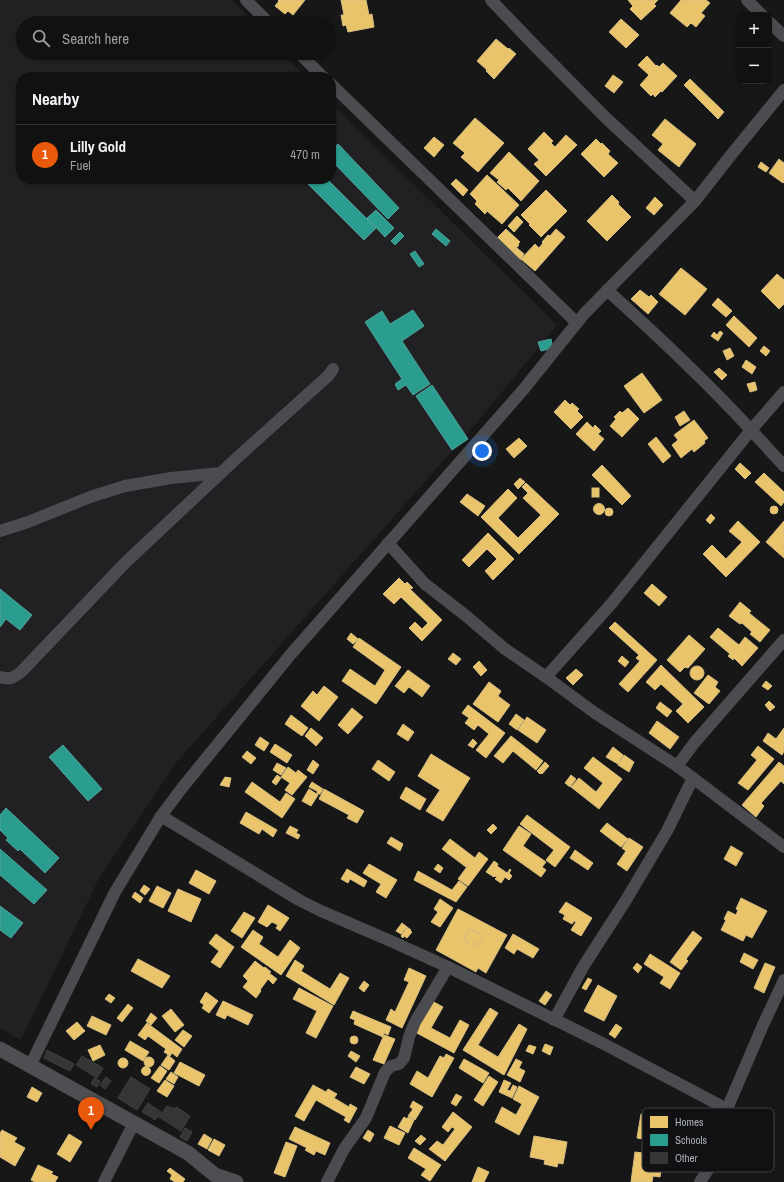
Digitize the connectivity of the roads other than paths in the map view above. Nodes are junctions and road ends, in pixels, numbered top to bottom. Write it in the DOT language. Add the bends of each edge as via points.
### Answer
graph roads {
  1 [pos="246,0"];
  2 [pos="491,0"];
  3 [pos="747,0"];
  4 [pos="759,12"];
  5 [pos="262,16"];
  6 [pos="772,25"];
  7 [pos="784,36"];
  8 [pos="306,60"];
  9 [pos="318,72"];
  10 [pos="336,89"];
  11 [pos="784,90"];
  12 [pos="695,201"];
  13 [pos="607,290"];
  14 [pos="577,323"];
  15 [pos="333,369"];
  16 [pos="784,392"];
  17 [pos="751,430"];
  18 [pos="784,466"];
  19 [pos="221,474"];
  20 [pos="0,531"];
  21 [pos="388,543"];
  22 [pos="784,640"];
  23 [pos="0,677"];
  24 [pos="546,677"];
  25 [pos="678,766"];
  26 [pos="694,778"];
  27 [pos="161,816"];
  28 [pos="784,847"];
  29 [pos="448,967"];
  30 [pos="784,980"];
  31 [pos="779,1002"];
  32 [pos="554,1020"];
  33 [pos="0,1049"];
  34 [pos="30,1066"];
  35 [pos="725,1108"];
  36 [pos="727,1108"];
  37 [pos="134,1123"];
  38 [pos="706,1172"];
  39 [pos="214,1179"];
  40 [pos="104,1182"];
  41 [pos="236,1182"];
  42 [pos="327,1182"];
  43 [pos="700,1182"];
  1 -- 5 [label="street"];
  2 -- 12 [label="street" via="605,117"];
  3 -- 4 [label="street"];
  6 -- 7 [label="street"];
  8 -- 9 [label="street"];
  10 -- 14 [label="street"];
  11 -- 12 [label="street"];
  12 -- 13 [label="street"];
  13 -- 14 [label="street"];
  13 -- 17 [label="street" via="660,338"];
  14 -- 21 [label="street" via="523,390"];
  15 -- 19 [label="street"];
  16 -- 17 [label="street"];
  17 -- 18 [label="street"];
  17 -- 24 [label="street" via="607,609"];
  19 -- 20 [label="street" via="171,478 125,486"];
  19 -- 23 [label="street" via="126,562 21,672 10,679"];
  21 -- 24 [label="street" via="425,584 505,649"];
  21 -- 27 [label="street" via="291,654"];
  22 -- 25 [label="street" via="695,742"];
  24 -- 25 [label="street" via="595,713"];
  25 -- 26 [label="street"];
  26 -- 28 [label="street"];
  26 -- 32 [label="street" via="667,831"];
  27 -- 29 [label="street" via="299,900"];
  27 -- 34 [label="street" via="115,892"];
  29 -- 32 [label="street"];
  29 -- 42 [label="street" via="415,1022 404,1058 385,1072 366,1118 344,1149"];
  30 -- 31 [label="street"];
  31 -- 36 [label="street" via="763,1025"];
  32 -- 35 [label="street"];
  33 -- 34 [label="main road"];
  34 -- 37 [label="main road"];
  37 -- 39 [label="main road" via="188,1153"];
  37 -- 40 [label="street"];
  38 -- 43 [label="street"];
  39 -- 41 [label="main road"];
}
